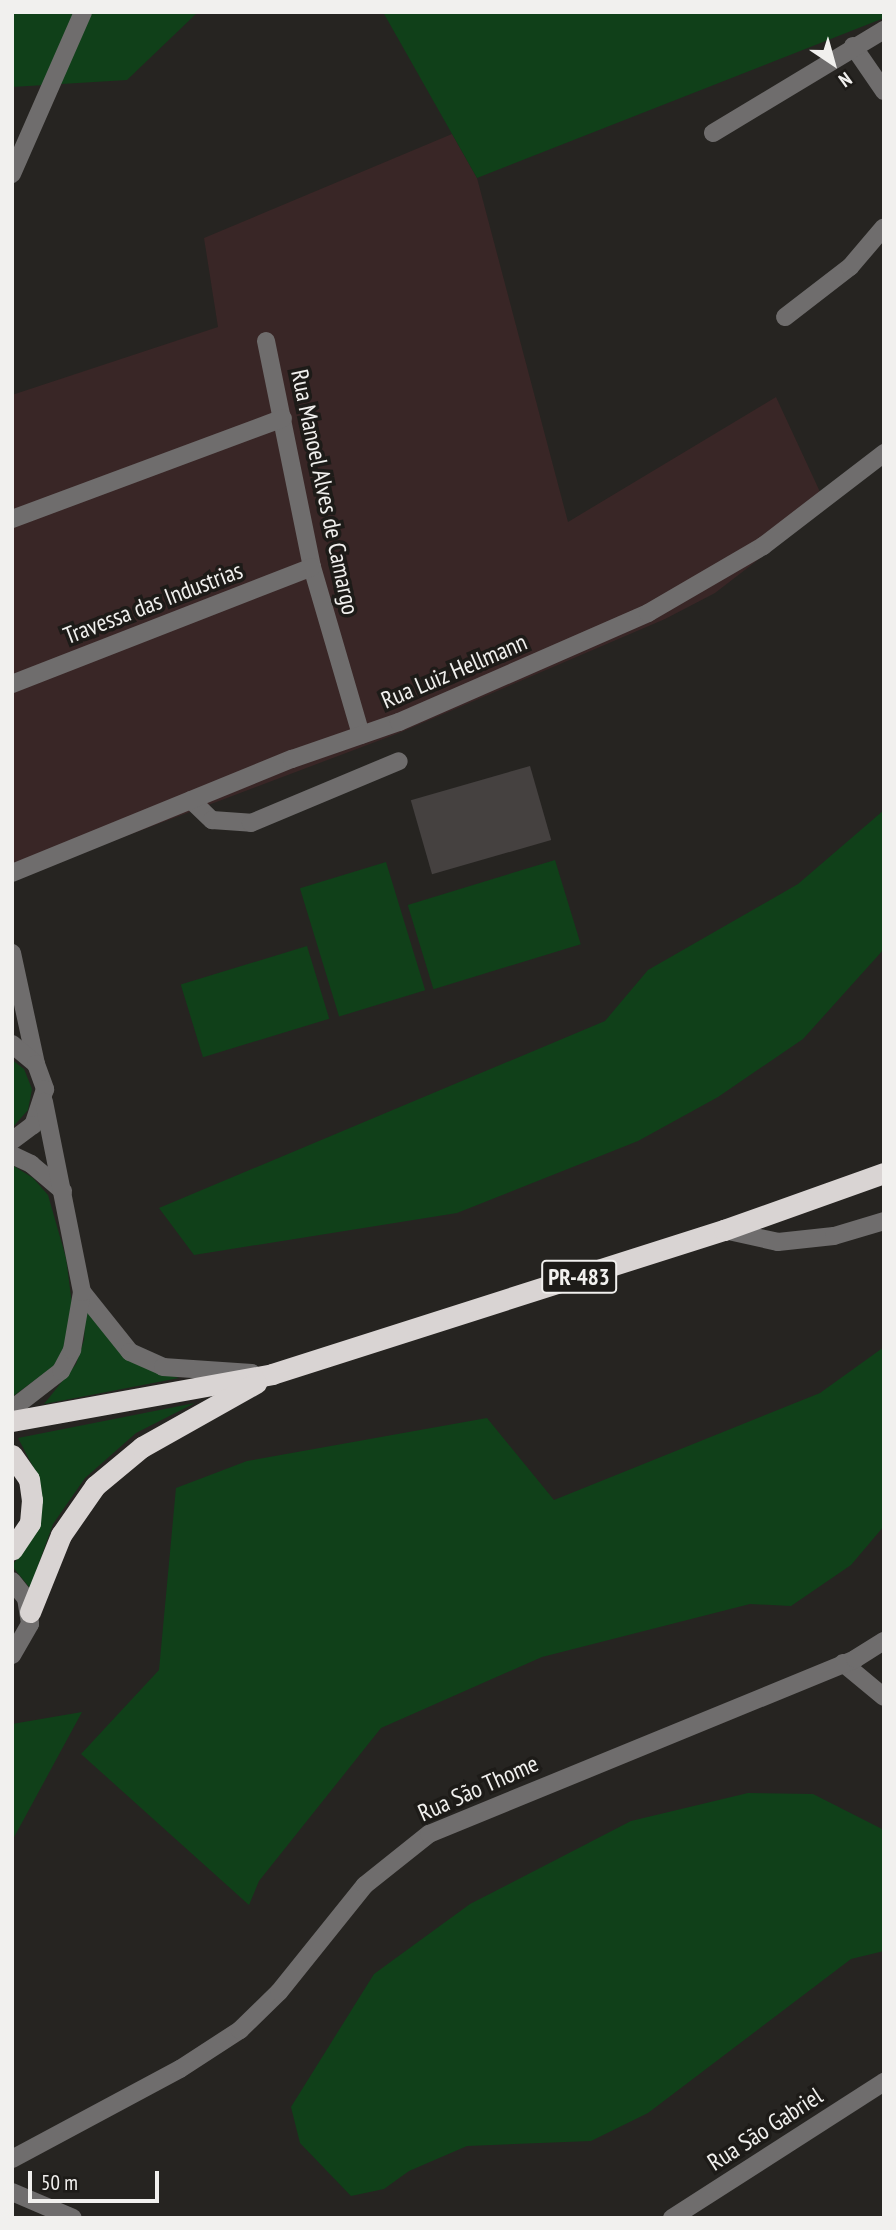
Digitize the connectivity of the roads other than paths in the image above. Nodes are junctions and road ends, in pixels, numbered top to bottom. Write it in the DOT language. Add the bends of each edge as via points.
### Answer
graph roads {
  1 [pos="83,12"];
  2 [pos="884,30"];
  3 [pos="853,46"];
  4 [pos="884,90"];
  5 [pos="713,132"];
  6 [pos="12,174"];
  7 [pos="884,227"];
  8 [pos="785,317"];
  9 [pos="266,341"];
  10 [pos="284,418"];
  11 [pos="884,453"];
  12 [pos="12,519"];
  13 [pos="312,567"];
  14 [pos="12,684"];
  15 [pos="361,735"];
  16 [pos="399,761"];
  17 [pos="191,800"];
  18 [pos="12,873"];
  19 [pos="12,953"];
  20 [pos="12,1044"];
  21 [pos="36,1064"];
  22 [pos="44,1102"];
  23 [pos="12,1141"];
  24 [pos="12,1155"];
  25 [pos="884,1173"];
  26 [pos="63,1191"];
  27 [pos="884,1221"];
  28 [pos="724,1230"];
  29 [pos="82,1292"];
  30 [pos="272,1374"];
  31 [pos="12,1409"];
  32 [pos="12,1421"];
  33 [pos="12,1455"];
  34 [pos="12,1550"];
  35 [pos="12,1581"];
  36 [pos="30,1612"];
  37 [pos="884,1641"];
  38 [pos="12,1656"];
  39 [pos="843,1663"];
  40 [pos="884,1697"];
  41 [pos="884,2082"];
  42 [pos="12,2159"];
  43 [pos="12,2192"];
  44 [pos="73,2218"];
  45 [pos="672,2218"];
  1 -- 6 [label="street"];
  2 -- 3 [label="street"];
  3 -- 4 [label="street"];
  3 -- 5 [label="street"];
  7 -- 8 [label="street" via="850,267"];
  9 -- 10 [label="street, Rua Manoel Alves de Camargo"];
  10 -- 12 [label="street"];
  10 -- 13 [label="street, Rua Manoel Alves de Camargo"];
  11 -- 15 [label="street, Rua Luiz Hellmann" via="708,582 574,646"];
  13 -- 14 [label="street, Travessa das Industrias"];
  13 -- 15 [label="street, Rua Manoel Alves de Camargo"];
  15 -- 17 [label="street, Rua Luiz Hellmann"];
  16 -- 17 [label="street" via="251,823 212,820"];
  17 -- 18 [label="street, Rua Luiz Hellmann"];
  19 -- 21 [label="street"];
  20 -- 21 [label="street"];
  21 -- 22 [label="street"];
  22 -- 23 [label="street" via="33,1125"];
  22 -- 26 [label="street"];
  24 -- 26 [label="street" via="31,1164"];
  25 -- 28 [label="highway, PR-483"];
  26 -- 29 [label="street"];
  27 -- 28 [label="street" via="834,1236 778,1242"];
  28 -- 30 [label="highway, PR-483"];
  29 -- 30 [label="street" via="130,1352 163,1367"];
  29 -- 31 [label="street" via="75,1338 61,1371"];
  30 -- 32 [label="highway, PR-483"];
  30 -- 36 [label="highway" via="142,1447 95,1486 61,1535"];
  33 -- 34 [label="highway" via="29,1479 32,1500 30,1523"];
  35 -- 36 [label="street"];
  36 -- 38 [label="street" via="27,1636"];
  37 -- 39 [label="street, Rua São Thome"];
  39 -- 40 [label="street"];
  39 -- 42 [label="street, Rua São Thome" via="429,1834 365,1885 279,1992 240,2030 180,2069"];
  41 -- 45 [label="street, Rua São Gabriel"];
  43 -- 44 [label="street"];
}
